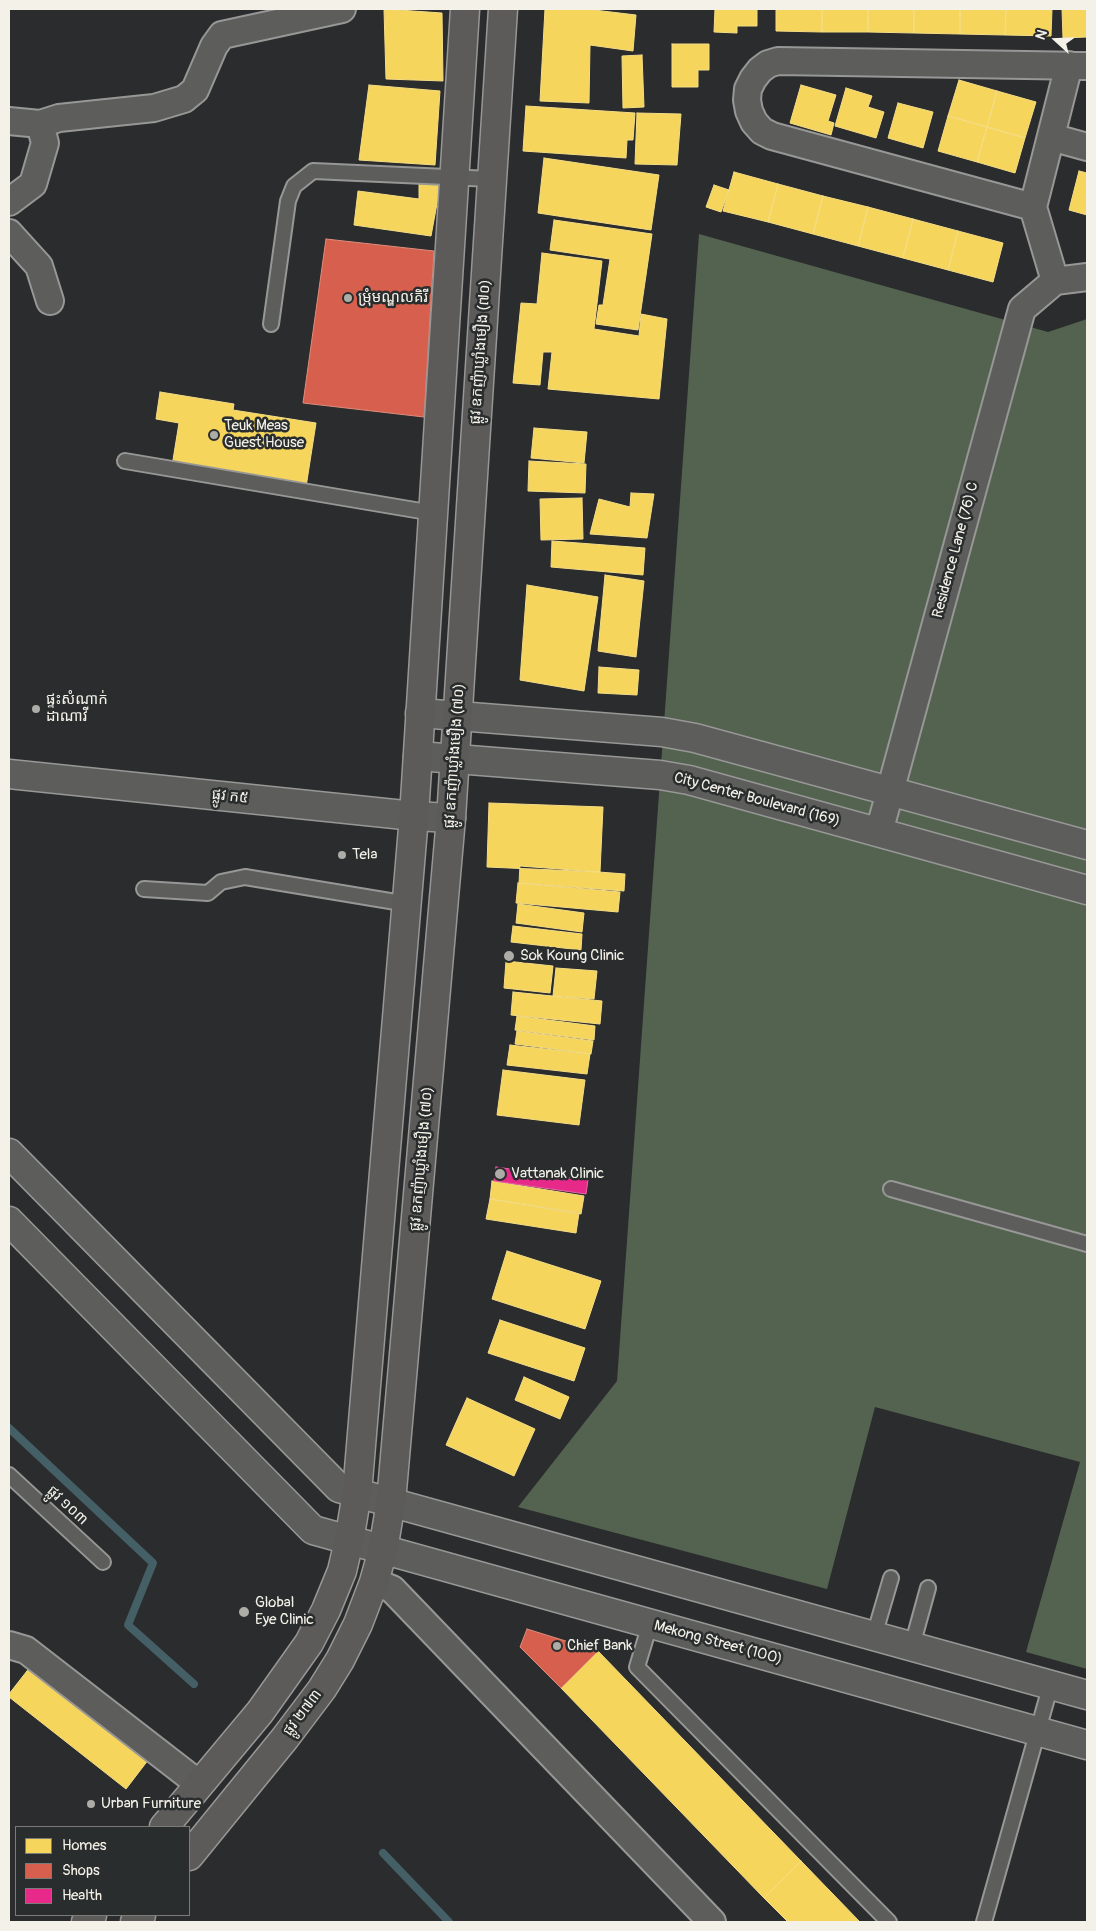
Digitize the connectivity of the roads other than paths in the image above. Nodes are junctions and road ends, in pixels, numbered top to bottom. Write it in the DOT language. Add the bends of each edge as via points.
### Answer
graph roads {
  1 [pos="342,9"];
  2 [pos="457,9"];
  3 [pos="465,9"];
  4 [pos="503,9"];
  5 [pos="1078,66"];
  6 [pos="9,121"];
  7 [pos="40,124"];
  8 [pos="1051,137"];
  9 [pos="1087,147"];
  10 [pos="454,178"];
  11 [pos="492,179"];
  12 [pos="9,202"];
  13 [pos="1033,207"];
  14 [pos="9,233"];
  15 [pos="1087,277"];
  16 [pos="1055,281"];
  17 [pos="50,301"];
  18 [pos="271,324"];
  19 [pos="125,461"];
  20 [pos="433,513"];
  21 [pos="420,713"];
  22 [pos="458,716"];
  23 [pos="418,756"];
  24 [pos="455,759"];
  25 [pos="9,774"];
  26 [pos="890,791"];
  27 [pos="414,816"];
  28 [pos="451,818"];
  29 [pos="879,832"];
  30 [pos="1087,845"];
  31 [pos="144,889"];
  32 [pos="1087,890"];
  33 [pos="408,904"];
  34 [pos="9,1152"];
  35 [pos="891,1189"];
  36 [pos="9,1221"];
  37 [pos="1087,1244"];
  38 [pos="9,1475"];
  39 [pos="357,1493"];
  40 [pos="391,1502"];
  41 [pos="349,1541"];
  42 [pos="383,1550"];
  43 [pos="103,1562"];
  44 [pos="342,1571"];
  45 [pos="890,1578"];
  46 [pos="374,1582"];
  47 [pos="928,1588"];
  48 [pos="650,1624"];
  49 [pos="874,1636"];
  50 [pos="9,1645"];
  51 [pos="912,1646"];
  52 [pos="1050,1684"];
  53 [pos="1087,1695"];
  54 [pos="1038,1731"];
  55 [pos="1087,1745"];
  56 [pos="200,1784"];
  57 [pos="165,1826"];
  58 [pos="190,1855"];
  59 [pos="712,1922"];
  60 [pos="889,1922"];
  61 [pos="984,1922"];
  1 -- 7 [label="street" via="222,35 195,90 184,98 154,108 59,118"];
  2 -- 3 [label="street"];
  3 -- 10 [label="main road"];
  4 -- 11 [label="main road, ផ្លូវ ឧកញ៉ាឃ្លាំងមឿង (៧០)"];
  5 -- 8 [label="street"];
  5 -- 13 [label="street" via="778,61 760,70 748,89 747,100 754,122 772,136"];
  6 -- 7 [label="street"];
  7 -- 12 [label="street" via="45,143 33,184"];
  8 -- 9 [label="street"];
  8 -- 13 [label="street"];
  10 -- 11 [label="lane"];
  10 -- 18 [label="lane" via="313,172 294,186 288,201"];
  10 -- 20 [label="main road"];
  11 -- 22 [label="main road, ផ្លូវ ឧកញ៉ាឃ្លាំងមឿង (៧០)"];
  13 -- 16 [label="street"];
  14 -- 17 [label="street" via="40,266"];
  15 -- 16 [label="street"];
  16 -- 26 [label="street, Residence Lane (76) C" via="1022,308"];
  19 -- 20 [label="lane"];
  20 -- 21 [label="main road"];
  21 -- 22 [label="street"];
  21 -- 23 [label="main road"];
  22 -- 24 [label="main road, ផ្លូវ ឧកញ៉ាឃ្លាំងមឿង (៧០)"];
  22 -- 26 [label="street" via="662,732 730,746"];
  23 -- 24 [label="street, City Center Boulevard (169)"];
  23 -- 27 [label="main road"];
  24 -- 28 [label="main road, ផ្លូវ ឧកញ៉ាឃ្លាំងមឿង (៧០)"];
  24 -- 29 [label="street, City Center Boulevard (169)" via="660,775"];
  25 -- 27 [label="street, ផ្លូវ ក៥"];
  26 -- 29 [label="street, Residence Lane (76) C"];
  26 -- 30 [label="street"];
  27 -- 28 [label="street, ផ្លូវ ក៥"];
  27 -- 33 [label="main road"];
  28 -- 40 [label="main road, ផ្លូវ ឧកញ៉ាឃ្លាំងមឿង (៧០)"];
  29 -- 32 [label="street, City Center Boulevard (169)"];
  31 -- 33 [label="lane" via="208,893 221,882 245,877"];
  33 -- 39 [label="main road"];
  34 -- 39 [label="street" via="339,1488"];
  35 -- 37 [label="lane"];
  36 -- 41 [label="street, Mekong Street (100)" via="313,1530"];
  38 -- 43 [label="lane, ផ្លូវ ១០៣"];
  39 -- 40 [label="street"];
  39 -- 41 [label="main road"];
  40 -- 42 [label="main road, ផ្លូវ ឧកញ៉ាឃ្លាំងមឿង (៧០)"];
  40 -- 49 [label="street"];
  41 -- 42 [label="street, Mekong Street (100)"];
  41 -- 44 [label="main road"];
  42 -- 46 [label="main road, ផ្លូវ ២៧៣"];
  42 -- 48 [label="street, Mekong Street (100)"];
  44 -- 46 [label="main road"];
  44 -- 56 [label="main road" via="317,1629 293,1667"];
  45 -- 49 [label="lane"];
  46 -- 58 [label="main road, ផ្លូវ ២៧៣" via="349,1644 322,1689"];
  46 -- 59 [label="street" via="392,1589"];
  47 -- 51 [label="lane"];
  48 -- 54 [label="street, Mekong Street (100)"];
  48 -- 60 [label="lane" via="637,1666"];
  49 -- 51 [label="street"];
  50 -- 56 [label="street" via="26,1650"];
  51 -- 52 [label="street"];
  52 -- 53 [label="street"];
  52 -- 54 [label="lane"];
  54 -- 55 [label="street, Mekong Street (100)"];
  54 -- 61 [label="lane"];
  56 -- 57 [label="main road"];
}
